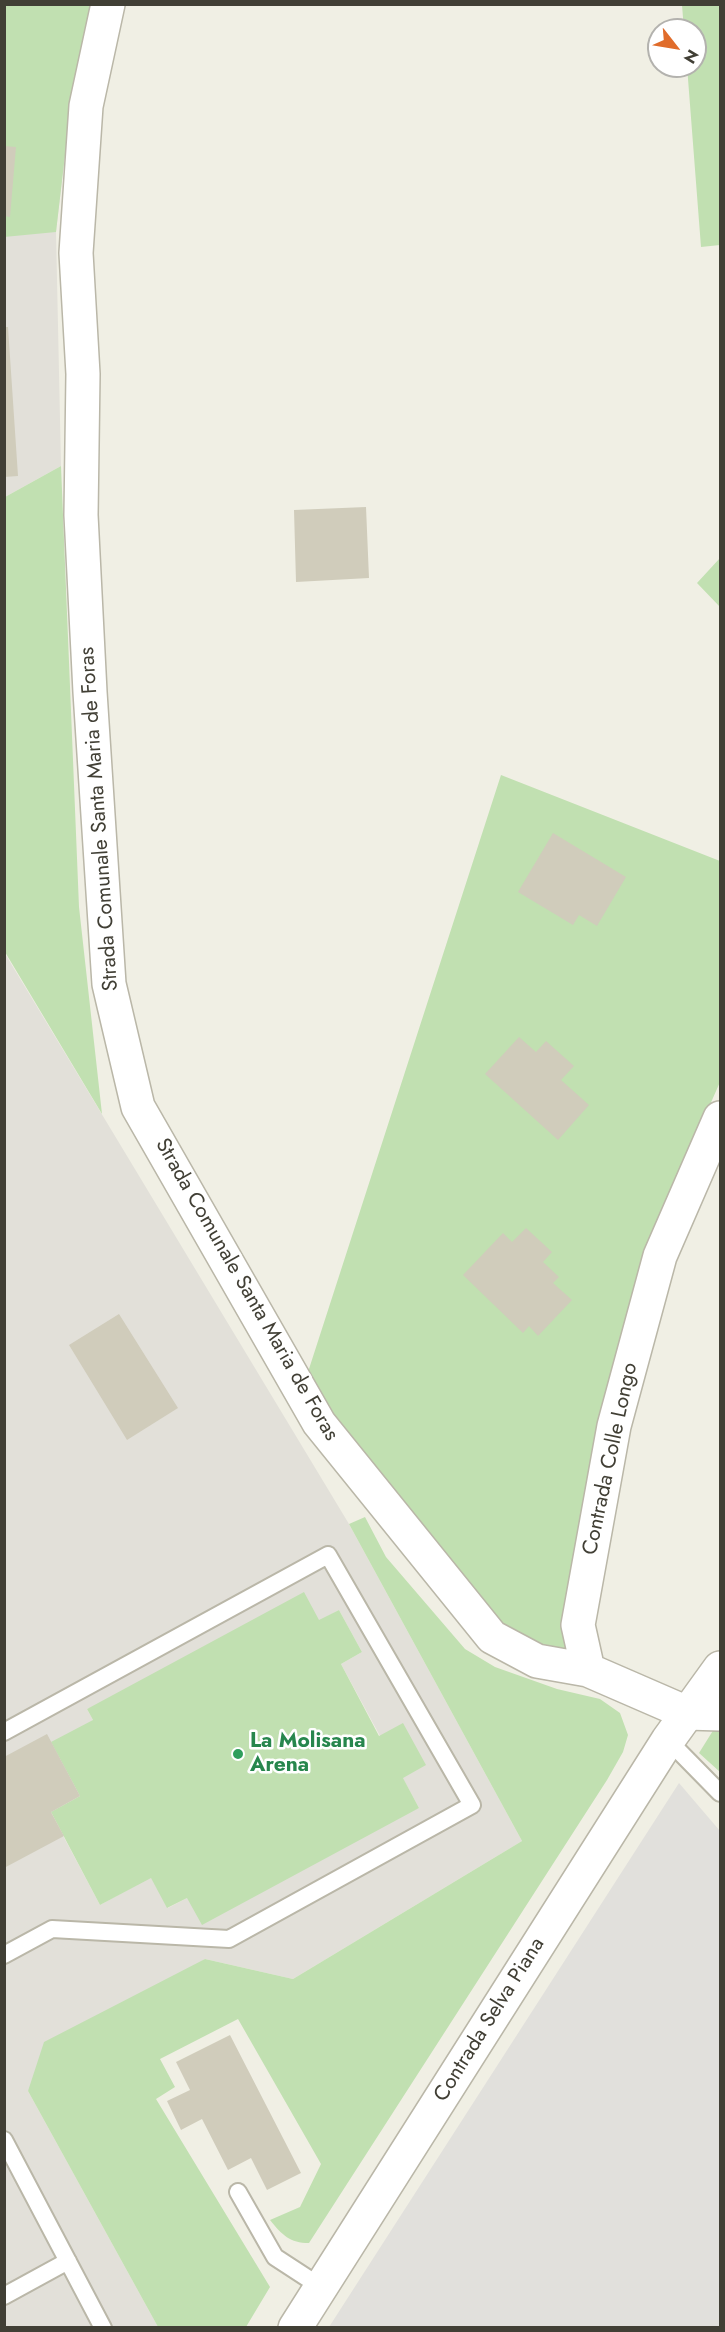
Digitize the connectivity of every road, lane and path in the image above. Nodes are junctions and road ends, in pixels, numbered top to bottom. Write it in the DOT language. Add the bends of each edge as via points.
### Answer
graph roads {
  1 [pos="108,4"];
  2 [pos="720,1118"];
  3 [pos="720,1668"];
  4 [pos="588,1670"];
  5 [pos="687,1713"];
  6 [pos="720,1714"];
  7 [pos="4,1732"];
  8 [pos="668,1740"];
  9 [pos="720,1793"];
  10 [pos="4,1955"];
  11 [pos="4,2140"];
  12 [pos="238,2192"];
  13 [pos="68,2260"];
  14 [pos="321,2287"];
  15 [pos="4,2295"];
  16 [pos="103,2328"];
  17 [pos="295,2328"];
  1 -- 4 [label="street, Strada Comunale Santa Maria de Foras" via="86,106 76,253 83,374 81,515 109,984 138,1107 319,1423 492,1637 537,1661"];
  2 -- 4 [label="street, Contrada Colle Longo" via="660,1256 614,1426 578,1625"];
  3 -- 5 [label="street, Contrada Selva Piana"];
  4 -- 5 [label="street"];
  5 -- 6 [label="street"];
  5 -- 8 [label="street, Contrada Selva Piana"];
  7 -- 10 [label="lane" via="328,1555 472,1805 229,1939 52,1929"];
  8 -- 9 [label="lane"];
  8 -- 14 [label="street, Contrada Selva Piana"];
  11 -- 13 [label="lane"];
  12 -- 14 [label="lane" via="275,2257"];
  13 -- 15 [label="lane"];
  13 -- 16 [label="lane"];
  14 -- 17 [label="street, Contrada Selva Piana"];
}
